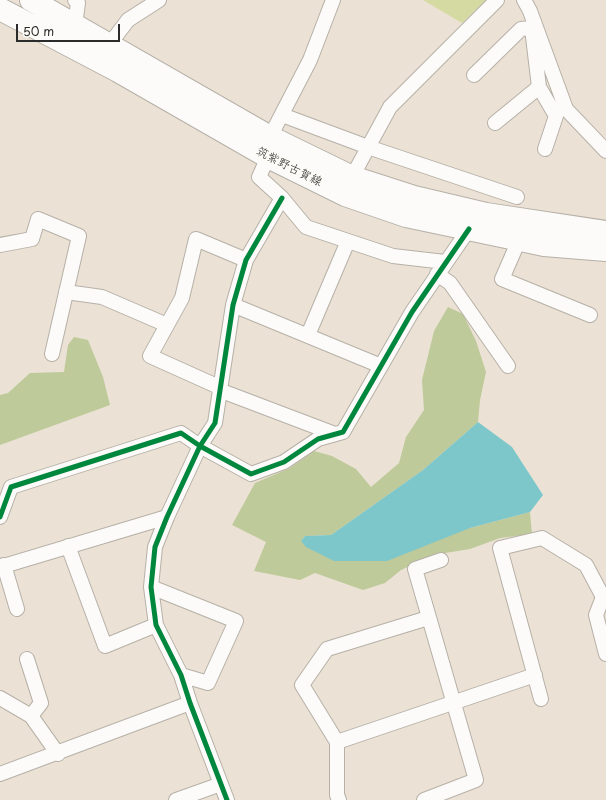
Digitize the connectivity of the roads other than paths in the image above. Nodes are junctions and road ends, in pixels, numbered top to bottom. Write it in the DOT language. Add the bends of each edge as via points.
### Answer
graph roads {
  1 [pos="31,0"];
  2 [pos="75,0"];
  3 [pos="159,0"];
  4 [pos="333,0"];
  5 [pos="497,0"];
  6 [pos="527,5"];
  7 [pos="0,9"];
  8 [pos="75,25"];
  9 [pos="532,28"];
  10 [pos="109,45"];
  11 [pos="474,75"];
  12 [pos="540,87"];
  13 [pos="282,115"];
  14 [pos="494,123"];
  15 [pos="269,147"];
  16 [pos="368,147"];
  17 [pos="545,149"];
  18 [pos="606,151"];
  19 [pos="352,177"];
  20 [pos="282,198"];
  21 [pos="517,198"];
  22 [pos="469,229"];
  23 [pos="606,232"];
  24 [pos="519,240"];
  25 [pos="348,241"];
  26 [pos="0,245"];
  27 [pos="606,250"];
  28 [pos="246,260"];
  29 [pos="445,262"];
  30 [pos="437,274"];
  31 [pos="66,292"];
  32 [pos="233,305"];
  33 [pos="590,314"];
  34 [pos="167,325"];
  35 [pos="308,335"];
  36 [pos="52,354"];
  37 [pos="381,366"];
  38 [pos="508,366"];
  39 [pos="219,389"];
  40 [pos="335,434"];
  41 [pos="200,446"];
  42 [pos="0,517"];
  43 [pos="167,517"];
  44 [pos="68,546"];
  45 [pos="440,560"];
  46 [pos="2,566"];
  47 [pos="151,587"];
  48 [pos="604,598"];
  49 [pos="17,609"];
  50 [pos="428,618"];
  51 [pos="156,625"];
  52 [pos="606,654"];
  53 [pos="27,659"];
  54 [pos="182,675"];
  55 [pos="535,675"];
  56 [pos="0,698"];
  57 [pos="541,699"];
  58 [pos="453,702"];
  59 [pos="190,703"];
  60 [pos="31,716"];
  61 [pos="337,742"];
  62 [pos="58,754"];
  63 [pos="0,774"];
  64 [pos="220,784"];
  65 [pos="176,800"];
  66 [pos="226,800"];
  67 [pos="339,800"];
  68 [pos="424,800"];
  1 -- 8 [label="main road, 筑紫野古賀線"];
  2 -- 8 [label="street" via="78,4"];
  3 -- 10 [label="street" via="128,20"];
  4 -- 13 [label="street" via="310,60"];
  5 -- 16 [label="street" via="390,107"];
  6 -- 9 [label="street"];
  6 -- 18 [label="street" via="566,109"];
  7 -- 15 [label="main road, 筑紫野古賀線"];
  8 -- 10 [label="main road, 筑紫野古賀線"];
  9 -- 11 [label="street" via="521,29"];
  9 -- 12 [label="street"];
  10 -- 15 [label="main road, 筑紫野古賀線"];
  12 -- 14 [label="street"];
  12 -- 17 [label="street" via="556,116"];
  13 -- 15 [label="street"];
  13 -- 16 [label="street"];
  15 -- 19 [label="main road, 筑紫野古賀線"];
  15 -- 20 [label="street" via="259,177"];
  15 -- 22 [label="main road, 筑紫野古賀線" via="345,195 406,216"];
  16 -- 19 [label="street"];
  16 -- 21 [label="street"];
  19 -- 23 [label="main road, 筑紫野古賀線" via="414,197 486,214"];
  20 -- 25 [label="street" via="306,227"];
  20 -- 28 [label="street"];
  22 -- 24 [label="main road, 筑紫野古賀線"];
  22 -- 29 [label="street"];
  24 -- 27 [label="main road, 筑紫野古賀線" via="544,245"];
  24 -- 33 [label="street" via="502,279"];
  25 -- 29 [label="street" via="393,256"];
  25 -- 35 [label="street"];
  26 -- 31 [label="street" via="32,239 38,219 79,236"];
  28 -- 32 [label="street"];
  28 -- 34 [label="street" via="196,239 182,298"];
  29 -- 30 [label="street"];
  30 -- 37 [label="street"];
  30 -- 38 [label="street" via="450,283"];
  31 -- 34 [label="street" via="102,297"];
  31 -- 36 [label="street"];
  32 -- 35 [label="street"];
  32 -- 39 [label="street"];
  34 -- 39 [label="street" via="150,356"];
  35 -- 37 [label="street"];
  37 -- 40 [label="street" via="343,432"];
  39 -- 40 [label="street"];
  39 -- 41 [label="street" via="215,423"];
  40 -- 41 [label="street" via="318,439 284,462 251,474"];
  41 -- 42 [label="street" via="181,433 11,487"];
  41 -- 43 [label="street"];
  43 -- 44 [label="street"];
  43 -- 47 [label="street" via="155,547"];
  44 -- 46 [label="street"];
  44 -- 51 [label="street" via="105,646"];
  45 -- 50 [label="street" via="415,569"];
  46 -- 49 [label="street"];
  47 -- 51 [label="street"];
  47 -- 54 [label="street" via="236,621 208,683"];
  48 -- 52 [label="street" via="596,615"];
  48 -- 55 [label="street" via="586,565 542,538 500,548"];
  50 -- 58 [label="street"];
  50 -- 61 [label="street" via="327,649 302,685"];
  51 -- 54 [label="street"];
  53 -- 60 [label="street" via="41,703"];
  54 -- 59 [label="street"];
  55 -- 57 [label="street"];
  55 -- 58 [label="street"];
  56 -- 60 [label="street"];
  58 -- 61 [label="street"];
  58 -- 68 [label="street" via="476,780"];
  59 -- 62 [label="street"];
  59 -- 64 [label="street"];
  60 -- 62 [label="street"];
  61 -- 67 [label="street"];
  62 -- 63 [label="street"];
  64 -- 65 [label="street"];
  64 -- 66 [label="street"];
}
